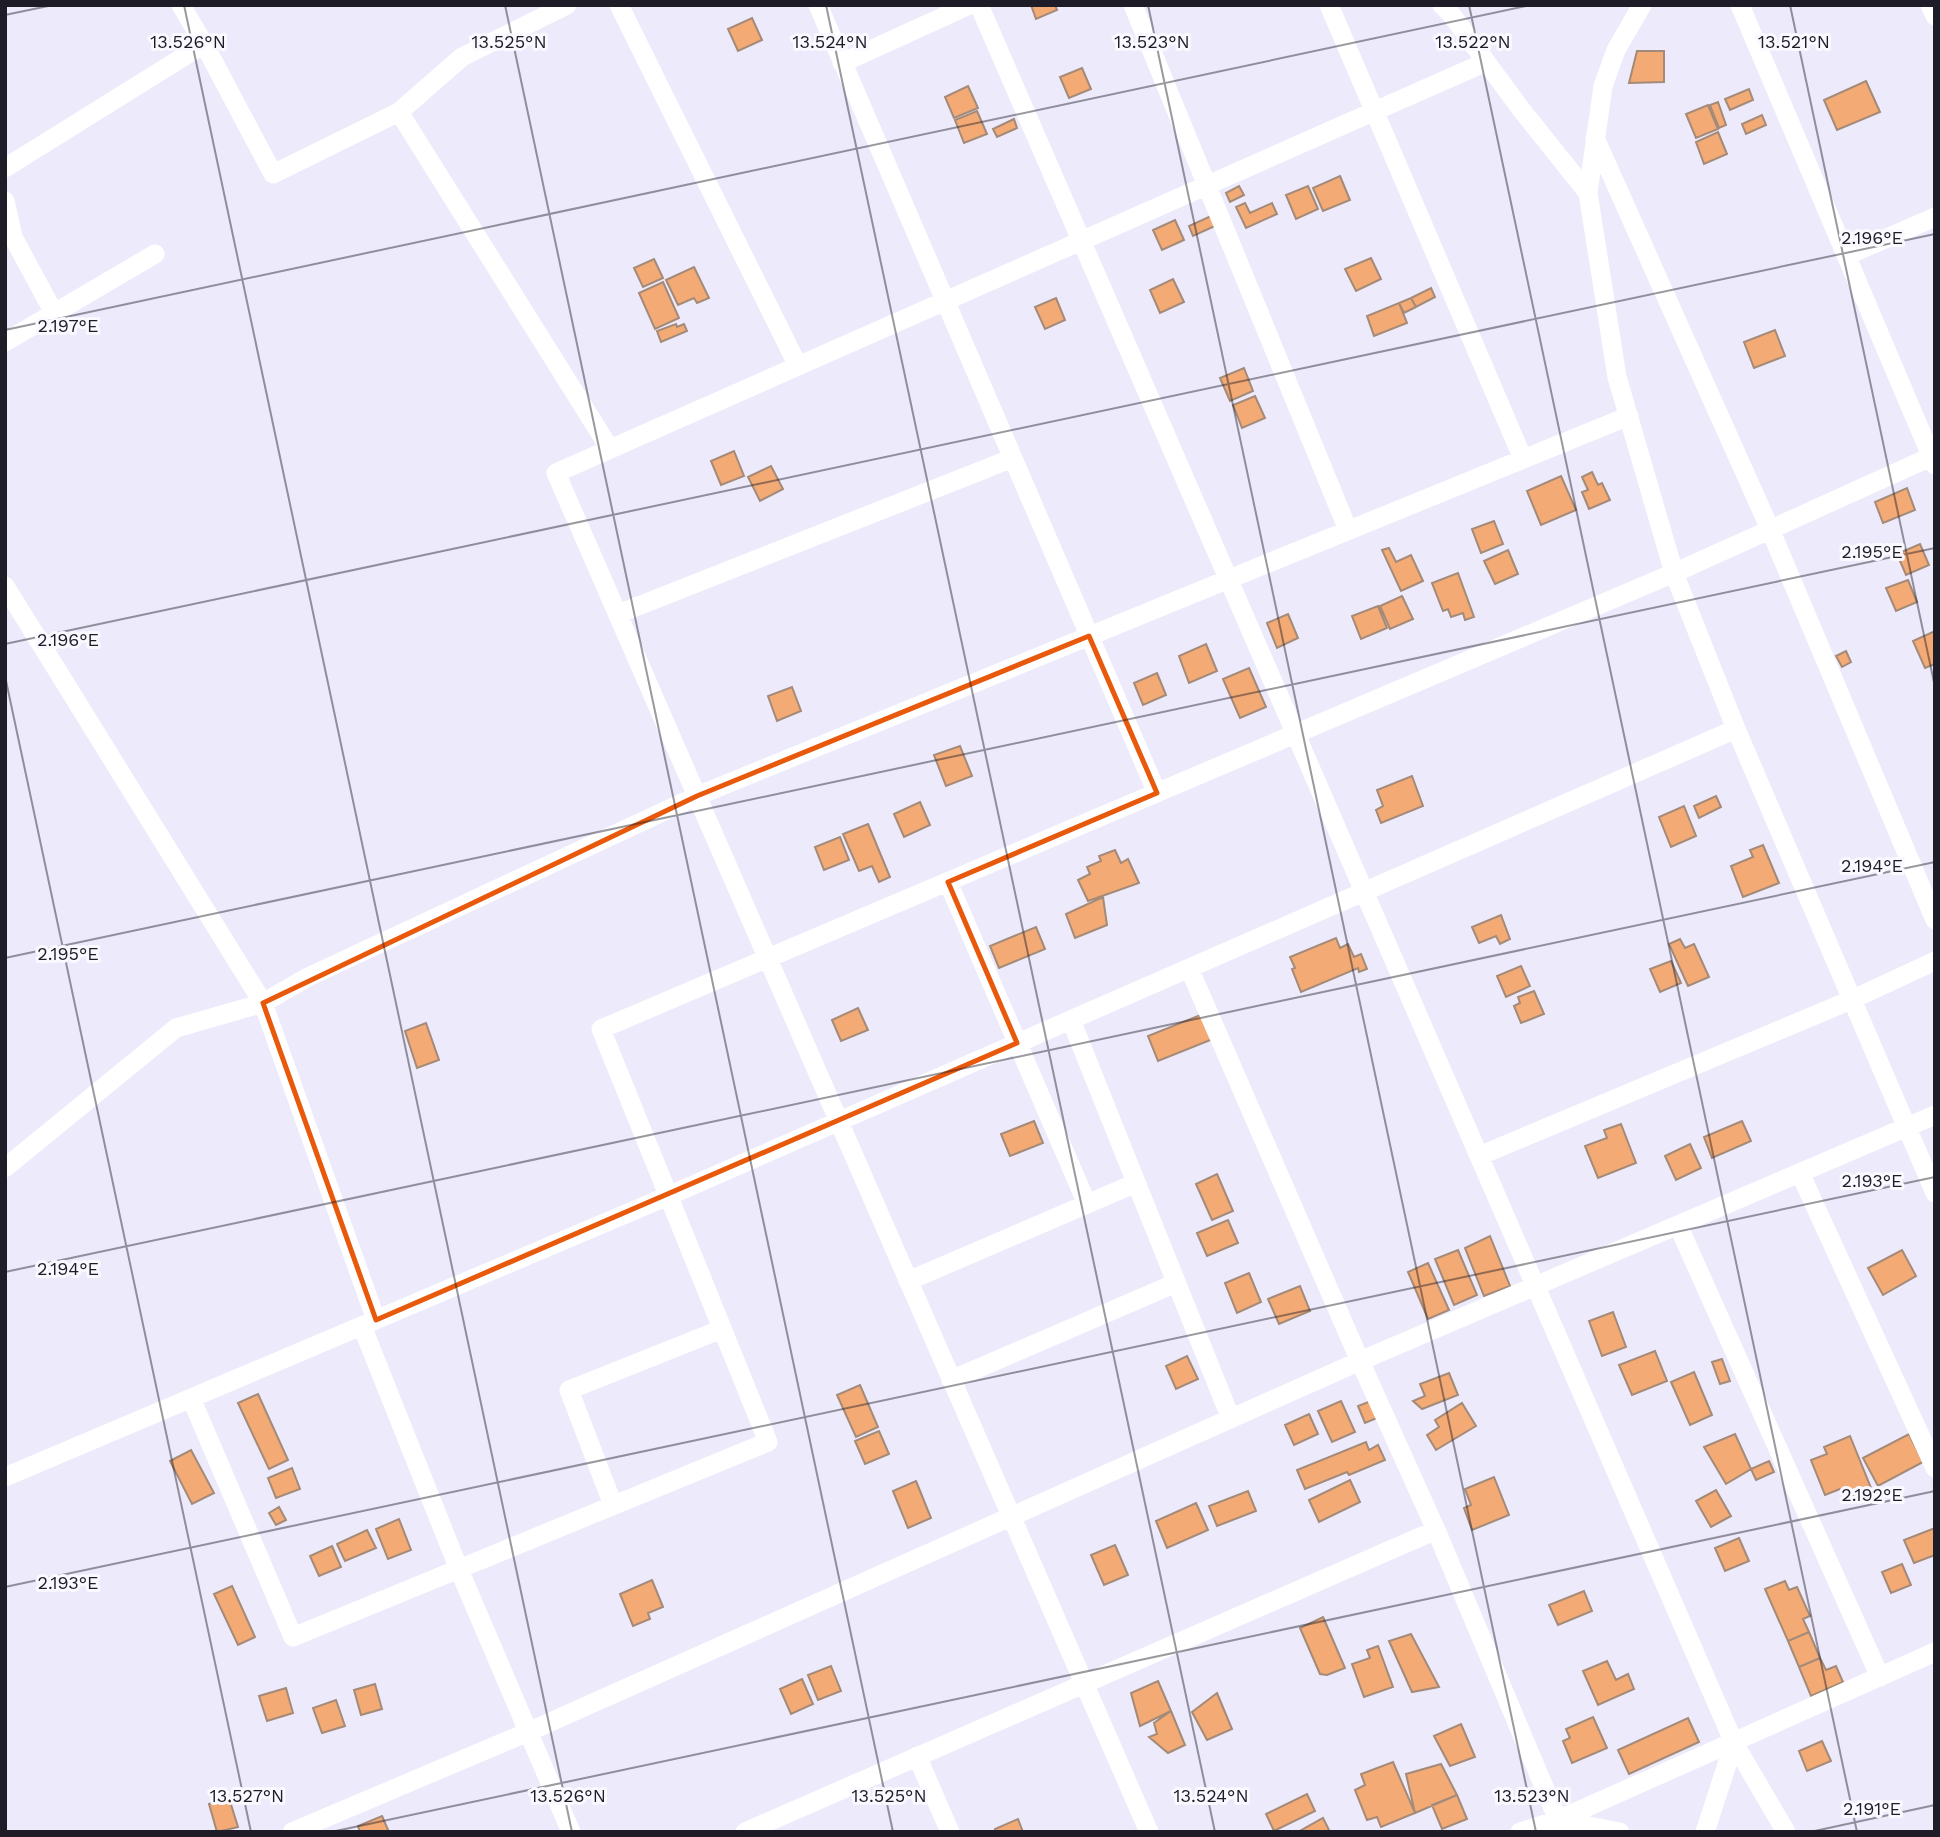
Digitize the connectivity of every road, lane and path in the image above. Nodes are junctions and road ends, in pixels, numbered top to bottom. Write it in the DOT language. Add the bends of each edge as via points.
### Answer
graph roads {
  1 [pos="181,5"];
  2 [pos="567,5"];
  3 [pos="619,5"];
  4 [pos="818,5"];
  5 [pos="969,5"];
  6 [pos="979,5"];
  7 [pos="1133,5"];
  8 [pos="1329,5"];
  9 [pos="1442,5"];
  10 [pos="1642,5"];
  11 [pos="1740,5"];
  12 [pos="1930,5"];
  13 [pos="1935,16"];
  14 [pos="204,44"];
  15 [pos="1486,62"];
  16 [pos="842,63"];
  17 [pos="1374,111"];
  18 [pos="399,112"];
  19 [pos="1595,138"];
  20 [pos="5,168"];
  21 [pos="1207,186"];
  22 [pos="1588,193"];
  23 [pos="5,201"];
  24 [pos="1935,217"];
  25 [pos="1082,241"];
  26 [pos="155,254"];
  27 [pos="1846,256"];
  28 [pos="945,301"];
  29 [pos="54,313"];
  30 [pos="5,342"];
  31 [pos="798,366"];
  32 [pos="1629,416"];
  33 [pos="610,449"];
  34 [pos="1013,458"];
  35 [pos="1523,459"];
  36 [pos="1934,459"];
  37 [pos="1770,529"];
  38 [pos="1348,530"];
  39 [pos="1674,573"];
  40 [pos="1229,580"];
  41 [pos="5,586"];
  42 [pos="618,614"];
  43 [pos="1089,636"];
  44 [pos="1735,729"];
  45 [pos="1296,734"];
  46 [pos="1157,793"];
  47 [pos="697,796"];
  48 [pos="948,882"];
  49 [pos="1364,891"];
  50 [pos="1935,920"];
  51 [pos="768,958"];
  52 [pos="1935,961"];
  53 [pos="1189,968"];
  54 [pos="1851,1000"];
  55 [pos="263,1003"];
  56 [pos="1070,1020"];
  57 [pos="1017,1043"];
  58 [pos="1935,1115"];
  59 [pos="839,1121"];
  60 [pos="1906,1128"];
  61 [pos="1479,1156"];
  62 [pos="5,1168"];
  63 [pos="1800,1172"];
  64 [pos="1136,1183"];
  65 [pos="1935,1193"];
  66 [pos="668,1196"];
  67 [pos="1087,1204"];
  68 [pos="1678,1225"];
  69 [pos="908,1280"];
  70 [pos="1176,1283"];
  71 [pos="1535,1286"];
  72 [pos="369,1323"];
  73 [pos="722,1329"];
  74 [pos="1360,1361"];
  75 [pos="951,1380"];
  76 [pos="191,1398"];
  77 [pos="1231,1419"];
  78 [pos="1935,1468"];
  79 [pos="5,1477"];
  80 [pos="612,1505"];
  81 [pos="1011,1517"];
  82 [pos="1436,1530"];
  83 [pos="458,1567"];
  84 [pos="1935,1652"];
  85 [pos="1880,1677"];
  86 [pos="1084,1684"];
  87 [pos="528,1732"];
  88 [pos="1734,1743"];
  89 [pos="918,1756"];
  90 [pos="1555,1826"];
  91 [pos="292,1832"];
  92 [pos="571,1832"];
  93 [pos="745,1832"];
  94 [pos="950,1832"];
  95 [pos="1149,1832"];
  96 [pos="1520,1832"];
  97 [pos="1620,1832"];
  98 [pos="1705,1832"];
  99 [pos="1786,1832"];
  1 -- 14 [label="street"];
  2 -- 18 [label="street" via="462,57"];
  3 -- 31 [label="street"];
  4 -- 16 [label="street"];
  5 -- 16 [label="street"];
  6 -- 25 [label="street"];
  7 -- 21 [label="street"];
  8 -- 17 [label="street"];
  9 -- 15 [label="street"];
  10 -- 19 [label="street" via="1602,86"];
  11 -- 27 [label="street"];
  12 -- 13 [label="street"];
  14 -- 18 [label="street" via="273,174"];
  14 -- 20 [label="street"];
  15 -- 17 [label="street"];
  15 -- 22 [label="street"];
  16 -- 28 [label="street"];
  17 -- 21 [label="street"];
  17 -- 35 [label="street"];
  18 -- 33 [label="street"];
  19 -- 22 [label="street"];
  19 -- 37 [label="street"];
  21 -- 25 [label="street"];
  21 -- 38 [label="street"];
  22 -- 32 [label="street" via="1618,377"];
  23 -- 29 [label="street" via="13,237"];
  24 -- 27 [label="street"];
  25 -- 28 [label="street"];
  25 -- 40 [label="street"];
  26 -- 29 [label="street"];
  27 -- 36 [label="street"];
  28 -- 31 [label="street"];
  28 -- 34 [label="street"];
  29 -- 30 [label="street"];
  31 -- 33 [label="street"];
  32 -- 35 [label="street"];
  32 -- 39 [label="street"];
  33 -- 42 [label="street" via="556,473"];
  34 -- 42 [label="street"];
  34 -- 43 [label="street"];
  35 -- 38 [label="street"];
  36 -- 37 [label="street"];
  37 -- 39 [label="street"];
  37 -- 50 [label="street"];
  38 -- 40 [label="street"];
  39 -- 44 [label="street"];
  39 -- 45 [label="street"];
  40 -- 43 [label="street"];
  40 -- 45 [label="street"];
  41 -- 55 [label="street"];
  42 -- 47 [label="street"];
  43 -- 46 [label="street"];
  43 -- 47 [label="street"];
  44 -- 49 [label="street"];
  44 -- 54 [label="street"];
  45 -- 46 [label="street"];
  45 -- 49 [label="street"];
  46 -- 48 [label="street"];
  47 -- 51 [label="street"];
  47 -- 55 [label="street" via="308,977"];
  48 -- 51 [label="street"];
  48 -- 57 [label="street"];
  49 -- 53 [label="street"];
  49 -- 61 [label="street"];
  51 -- 59 [label="street"];
  51 -- 66 [label="street" via="601,1029"];
  52 -- 54 [label="street"];
  53 -- 56 [label="street"];
  53 -- 74 [label="street"];
  54 -- 60 [label="street"];
  54 -- 61 [label="street"];
  55 -- 62 [label="street" via="176,1028"];
  55 -- 72 [label="street"];
  56 -- 57 [label="street"];
  56 -- 64 [label="street"];
  57 -- 59 [label="street"];
  57 -- 67 [label="street"];
  58 -- 60 [label="street"];
  59 -- 66 [label="street"];
  59 -- 69 [label="street"];
  60 -- 63 [label="street"];
  60 -- 65 [label="street"];
  61 -- 71 [label="street"];
  63 -- 68 [label="street"];
  63 -- 78 [label="street"];
  64 -- 67 [label="street"];
  64 -- 70 [label="street"];
  66 -- 72 [label="street"];
  66 -- 73 [label="street"];
  67 -- 69 [label="street"];
  68 -- 71 [label="street"];
  68 -- 85 [label="street"];
  69 -- 75 [label="street"];
  70 -- 75 [label="street"];
  70 -- 77 [label="street"];
  71 -- 74 [label="street"];
  71 -- 88 [label="street"];
  72 -- 76 [label="street"];
  72 -- 83 [label="street"];
  73 -- 80 [label="street" via="569,1390"];
  73 -- 80 [label="street" via="768,1442"];
  74 -- 77 [label="street"];
  74 -- 82 [label="street"];
  75 -- 81 [label="street"];
  76 -- 79 [label="street"];
  76 -- 83 [label="street" via="293,1637"];
  77 -- 81 [label="street"];
  80 -- 83 [label="street"];
  81 -- 86 [label="street"];
  81 -- 87 [label="street"];
  82 -- 86 [label="street"];
  82 -- 90 [label="street"];
  83 -- 87 [label="street"];
  84 -- 85 [label="street"];
  85 -- 88 [label="street"];
  86 -- 89 [label="street"];
  86 -- 95 [label="street"];
  87 -- 91 [label="street"];
  87 -- 92 [label="street"];
  88 -- 90 [label="street"];
  88 -- 98 [label="street"];
  88 -- 99 [label="street"];
  89 -- 93 [label="street"];
  89 -- 94 [label="street"];
  90 -- 96 [label="street"];
  90 -- 97 [label="street"];
}
